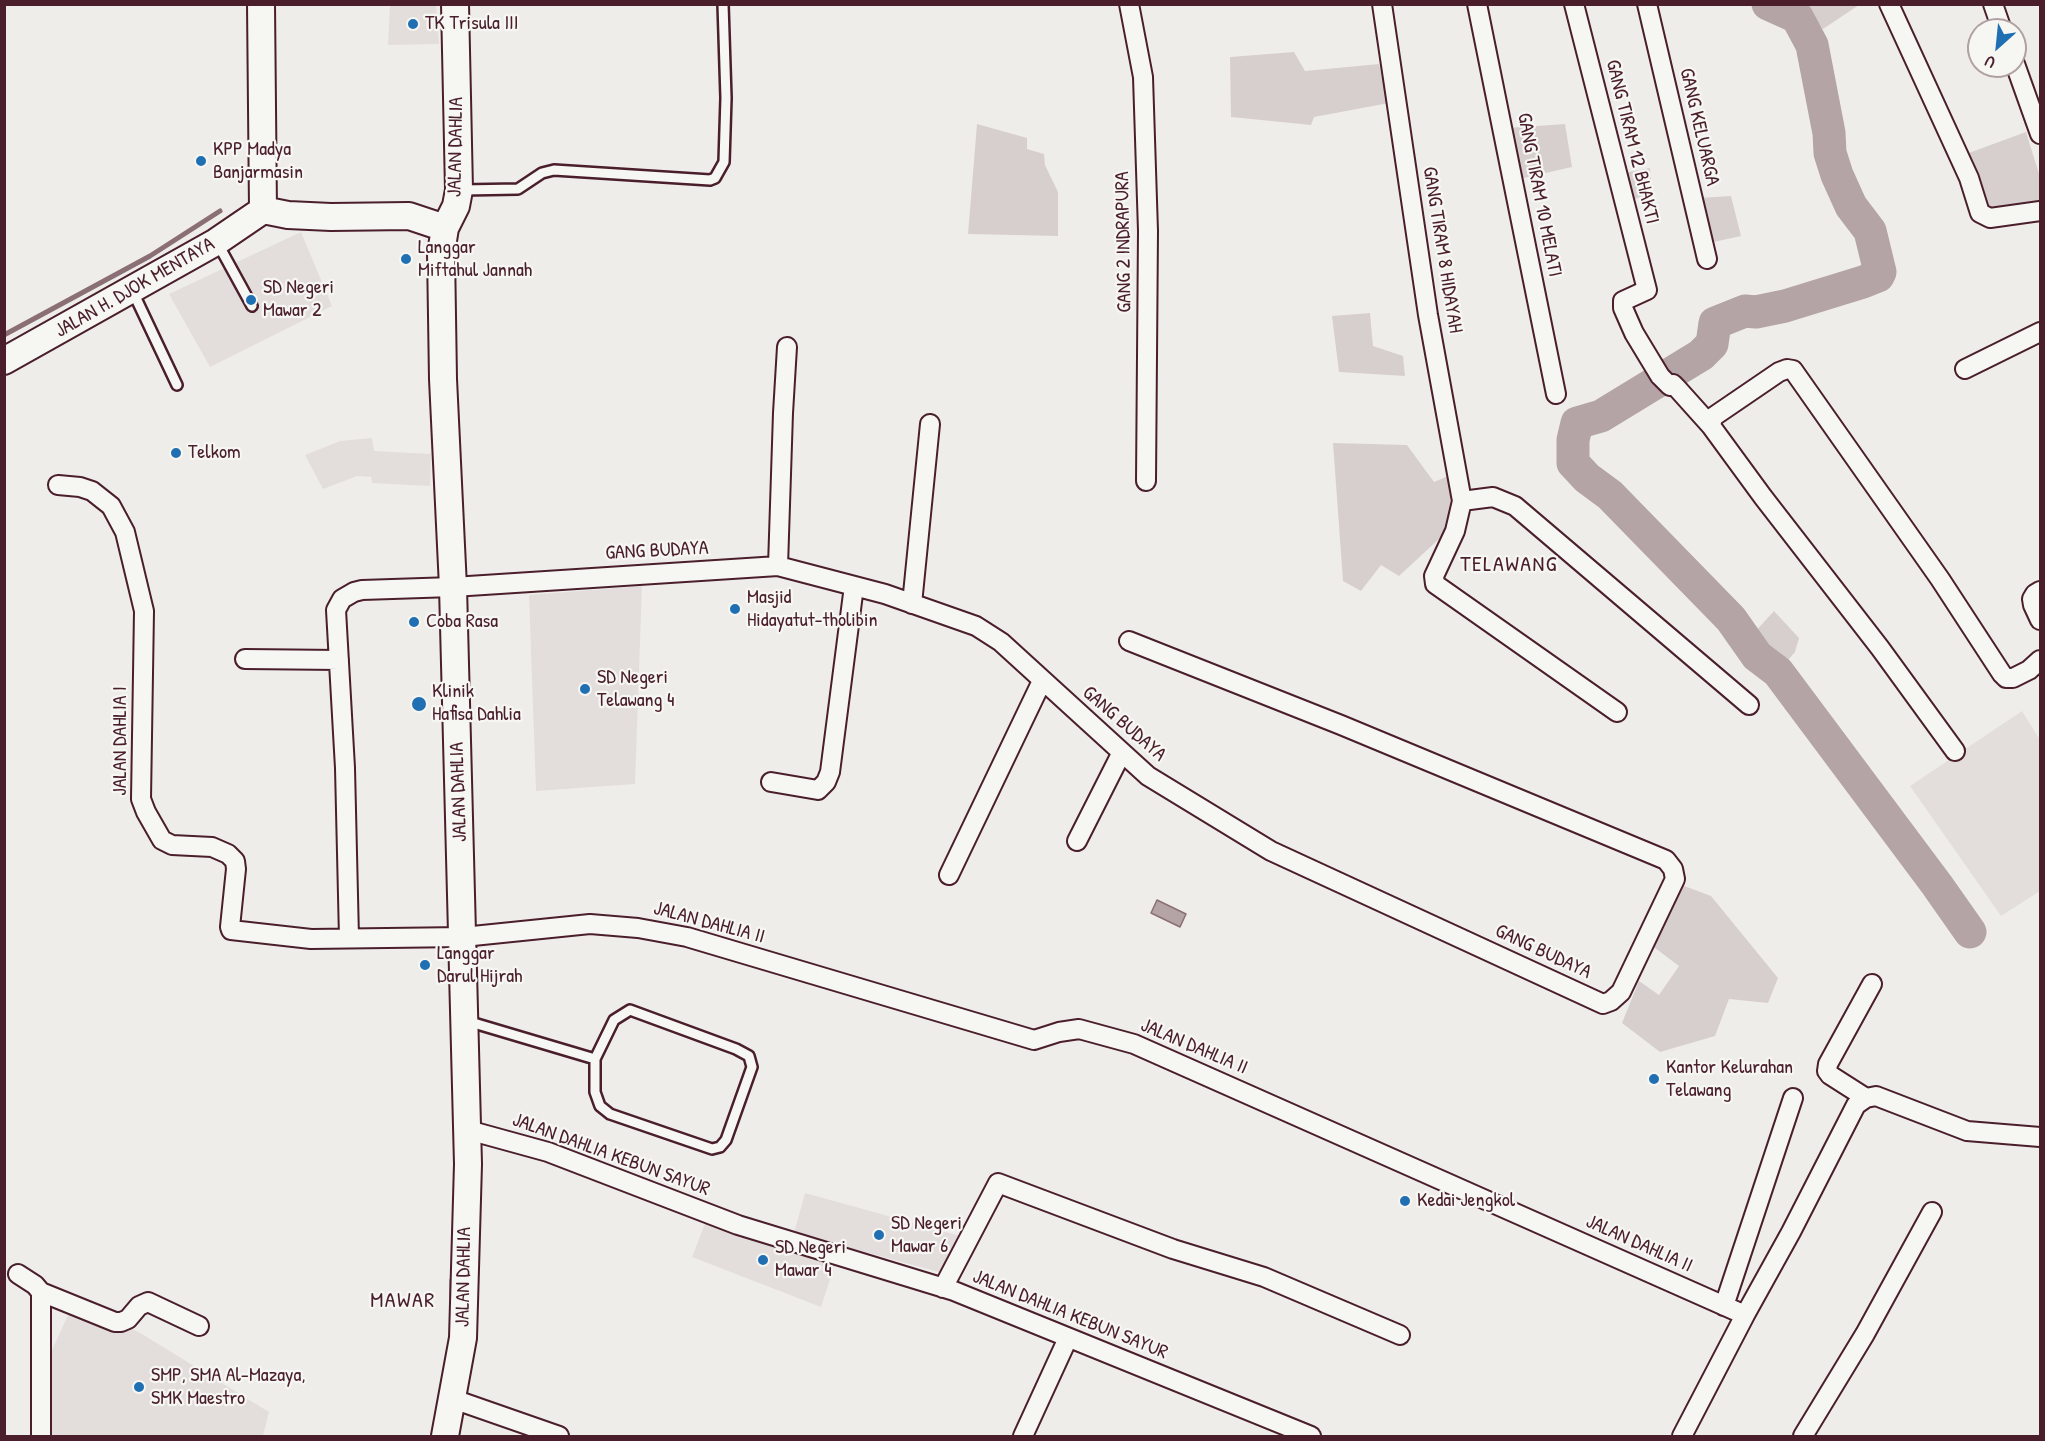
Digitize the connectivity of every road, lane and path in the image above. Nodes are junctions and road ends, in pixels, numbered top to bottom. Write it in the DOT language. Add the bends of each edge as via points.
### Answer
graph roads {
  1 [pos="261,4"];
  2 [pos="455,4"];
  3 [pos="723,4"];
  4 [pos="1129,4"];
  5 [pos="1382,4"];
  6 [pos="1477,4"];
  7 [pos="1574,4"];
  8 [pos="1647,4"];
  9 [pos="1889,4"];
  10 [pos="2020,78"];
  11 [pos="2040,134"];
  12 [pos="459,189"];
  13 [pos="263,210"];
  14 [pos="2040,211"];
  15 [pos="445,228"];
  16 [pos="216,242"];
  17 [pos="1707,259"];
  18 [pos="132,290"];
  19 [pos="252,306"];
  20 [pos="2040,332"];
  21 [pos="788,347"];
  22 [pos="4,361"];
  23 [pos="1965,369"];
  24 [pos="177,385"];
  25 [pos="1556,394"];
  26 [pos="930,424"];
  27 [pos="1711,426"];
  28 [pos="1146,481"];
  29 [pos="58,485"];
  30 [pos="1461,501"];
  31 [pos="778,566"];
  32 [pos="854,586"];
  33 [pos="453,587"];
  34 [pos="2040,591"];
  35 [pos="912,604"];
  36 [pos="2040,620"];
  37 [pos="1129,641"];
  38 [pos="245,659"];
  39 [pos="339,660"];
  40 [pos="2040,660"];
  41 [pos="1042,681"];
  42 [pos="1749,705"];
  43 [pos="1617,712"];
  44 [pos="1955,751"];
  45 [pos="1122,752"];
  46 [pos="771,782"];
  47 [pos="1077,841"];
  48 [pos="950,875"];
  49 [pos="462,937"];
  50 [pos="349,938"];
  51 [pos="1872,984"];
  52 [pos="465,1020"];
  53 [pos="596,1059"];
  54 [pos="1792,1098"];
  55 [pos="1866,1098"];
  56 [pos="468,1130"];
  57 [pos="2040,1137"];
  58 [pos="1932,1212"];
  59 [pos="18,1274"];
  60 [pos="943,1288"];
  61 [pos="41,1292"];
  62 [pos="1724,1306"];
  63 [pos="1745,1315"];
  64 [pos="199,1326"];
  65 [pos="1400,1335"];
  66 [pos="1068,1338"];
  67 [pos="453,1399"];
  68 [pos="41,1437"];
  69 [pos="445,1437"];
  70 [pos="559,1437"];
  71 [pos="1023,1437"];
  72 [pos="1311,1437"];
  73 [pos="1682,1437"];
  74 [pos="1803,1437"];
  1 -- 13 [label="street"];
  2 -- 12 [label="street, JALAN DAHLIA"];
  3 -- 12 [label="lane" via="724,162 715,178 554,170 518,189"];
  4 -- 28 [label="street, GANG 2 INDRAPURA" via="1143,77 1148,231"];
  5 -- 30 [label="street, GANG TIRAM 8 HIDAYAH" via="1428,315"];
  6 -- 25 [label="street, GANG TIRAM 10 MELATI"];
  7 -- 27 [label="street, GANG TIRAM 12 BHAKTI" via="1647,290 1622,304 1634,333 1662,379 1677,387"];
  8 -- 17 [label="street, GANG KELUARGA"];
  9 -- 14 [label="street" via="1969,178 1980,213 1990,218"];
  10 -- 11 [label="street"];
  12 -- 15 [label="street, JALAN DAHLIA"];
  13 -- 15 [label="street" via="331,217 409,216"];
  13 -- 16 [label="street, JALAN H. DJOK MENTAYA"];
  15 -- 33 [label="street, JALAN DAHLIA" via="441,253 443,379"];
  16 -- 18 [label="street, JALAN H. DJOK MENTAYA"];
  16 -- 19 [label="lane"];
  18 -- 22 [label="street, JALAN H. DJOK MENTAYA"];
  18 -- 24 [label="lane"];
  20 -- 23 [label="street"];
  21 -- 31 [label="street"];
  26 -- 35 [label="street"];
  27 -- 40 [label="street" via="1713,417 1779,372 1793,370 2002,674 2013,678"];
  27 -- 44 [label="street"];
  29 -- 50 [label="street, JALAN DAHLIA I" via="80,487 101,497 111,506 130,547 144,611 141,799 162,840 172,845 212,847 235,861 230,927 233,931 311,939"];
  30 -- 42 [label="street" via="1493,497 1515,506"];
  30 -- 43 [label="street" via="1455,531 1434,576 1435,584"];
  31 -- 32 [label="street, GANG BUDAYA"];
  31 -- 33 [label="street, GANG BUDAYA"];
  32 -- 35 [label="street, GANG BUDAYA"];
  32 -- 46 [label="street" via="826,782 818,790"];
  33 -- 39 [label="street" via="362,590 346,596 336,610"];
  33 -- 49 [label="street, JALAN DAHLIA"];
  34 -- 36 [label="street" via="2032,599"];
  35 -- 41 [label="street, GANG BUDAYA" via="976,626 1001,642"];
  37 -- 45 [label="street, GANG BUDAYA" via="1666,860 1675,879 1621,992 1603,1004 1271,851 1148,776"];
  38 -- 39 [label="street"];
  39 -- 50 [label="street"];
  41 -- 45 [label="street, GANG BUDAYA"];
  41 -- 48 [label="street"];
  45 -- 47 [label="street"];
  49 -- 50 [label="street, JALAN DAHLIA I"];
  49 -- 52 [label="street, JALAN DAHLIA"];
  49 -- 62 [label="street, JALAN DAHLIA II" via="590,924 638,928 687,938 1034,1040 1079,1029 1134,1044"];
  51 -- 55 [label="street" via="1827,1071"];
  52 -- 53 [label="lane"];
  52 -- 56 [label="street, JALAN DAHLIA"];
  53 -- 53 [label="lane" via="595,1092 600,1106 610,1114 712,1149 726,1140 752,1067 749,1056 736,1049 630,1010 614,1020"];
  54 -- 62 [label="street"];
  55 -- 57 [label="street" via="1876,1096 1967,1131"];
  55 -- 63 [label="street" via="1856,1105"];
  56 -- 60 [label="street, JALAN DAHLIA KEBUN SAYUR" via="548,1152 738,1224"];
  56 -- 67 [label="street, JALAN DAHLIA" via="463,1338"];
  58 -- 74 [label="street"];
  59 -- 61 [label="street"];
  60 -- 65 [label="street" via="998,1183 1173,1249 1264,1277"];
  60 -- 66 [label="street, JALAN DAHLIA KEBUN SAYUR"];
  61 -- 64 [label="street" via="115,1322 128,1319 148,1302"];
  61 -- 68 [label="street"];
  62 -- 63 [label="street, JALAN DAHLIA II"];
  63 -- 73 [label="street"];
  66 -- 71 [label="street"];
  66 -- 72 [label="street, JALAN DAHLIA KEBUN SAYUR"];
  67 -- 69 [label="street, JALAN DAHLIA"];
  67 -- 70 [label="street"];
}
